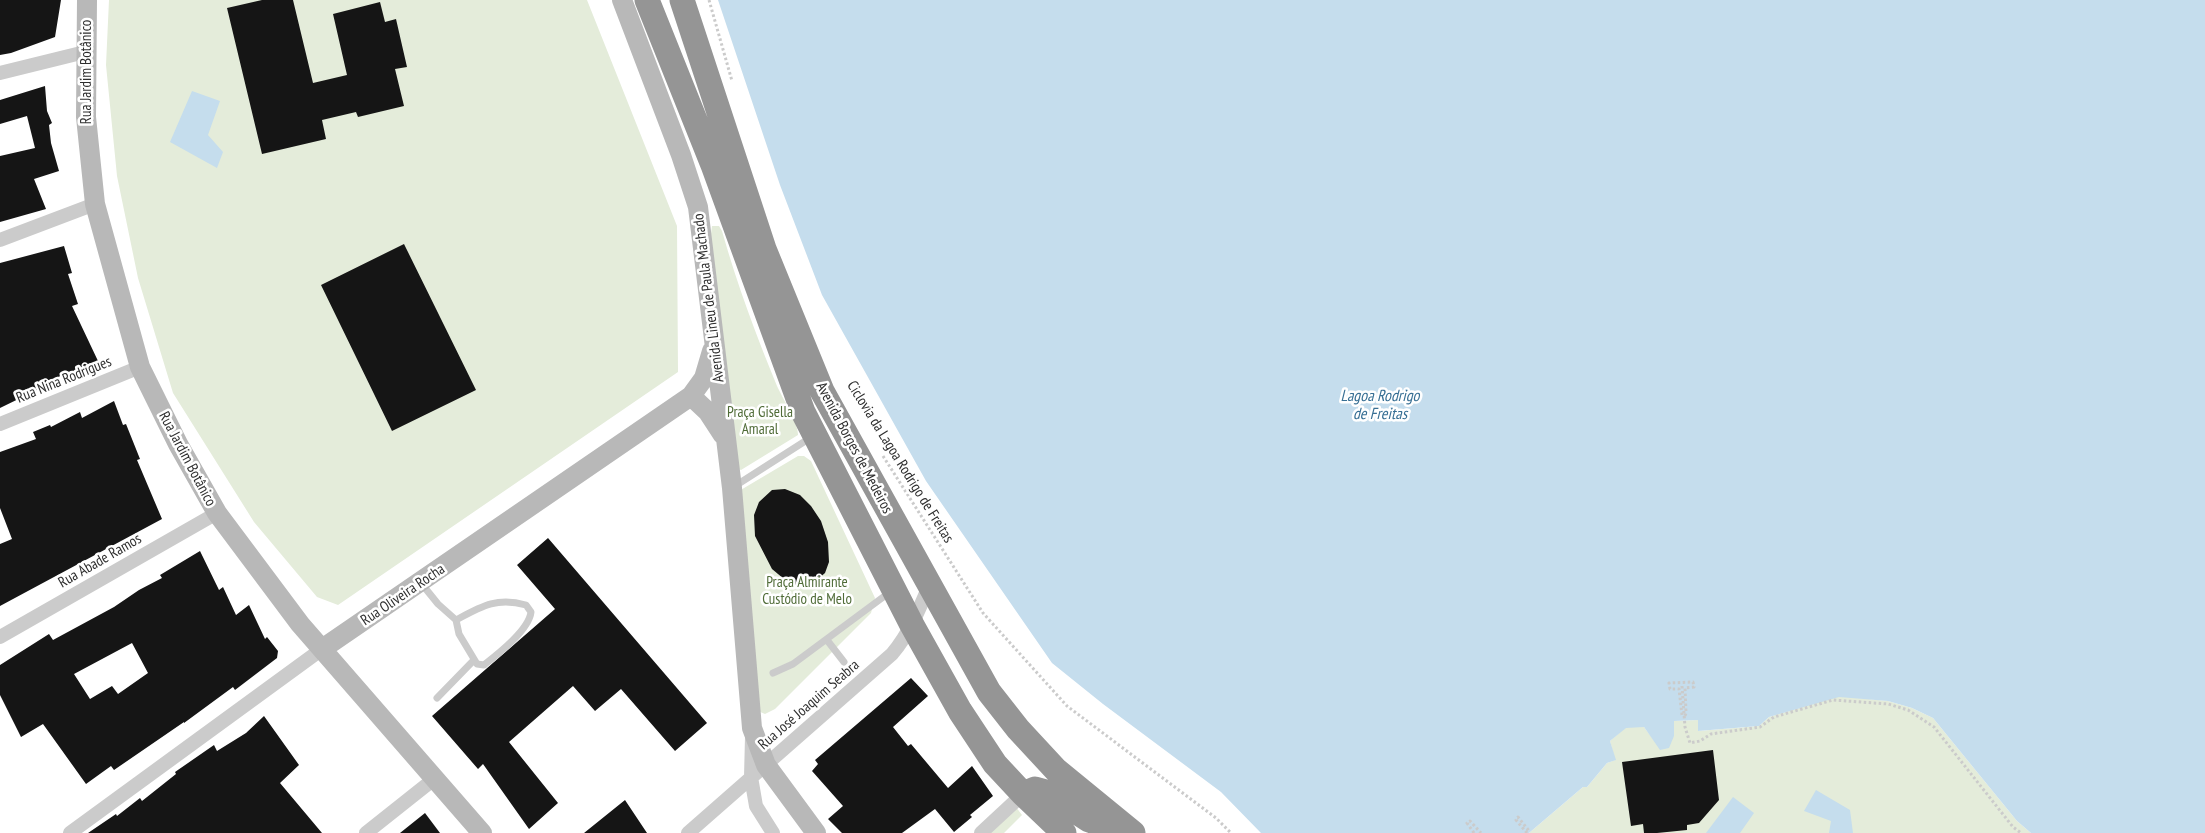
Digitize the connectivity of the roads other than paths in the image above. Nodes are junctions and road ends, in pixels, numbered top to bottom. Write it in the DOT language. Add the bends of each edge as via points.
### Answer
graph roads {
  1 [pos="87,0"];
  2 [pos="622,0"];
  3 [pos="647,0"];
  4 [pos="682,0"];
  5 [pos="85,52"];
  6 [pos="0,73"];
  7 [pos="95,204"];
  8 [pos="0,240"];
  9 [pos="714,342"];
  10 [pos="140,367"];
  11 [pos="691,396"];
  12 [pos="0,424"];
  13 [pos="815,435"];
  14 [pos="726,438"];
  15 [pos="732,488"];
  16 [pos="216,513"];
  17 [pos="421,582"];
  18 [pos="929,586"];
  19 [pos="894,589"];
  20 [pos="456,620"];
  21 [pos="912,625"];
  22 [pos="0,637"];
  23 [pos="827,640"];
  24 [pos="322,649"];
  25 [pos="474,660"];
  26 [pos="844,662"];
  27 [pos="773,673"];
  28 [pos="437,698"];
  29 [pos="758,771"];
  30 [pos="434,779"];
  31 [pos="1023,794"];
  32 [pos="1128,830"];
  33 [pos="1058,831"];
  34 [pos="70,833"];
  35 [pos="366,833"];
  36 [pos="482,833"];
  37 [pos="688,833"];
  38 [pos="772,833"];
  39 [pos="816,833"];
  40 [pos="981,833"];
  1 -- 5 [label="street, Rua Jardim Botânico"];
  2 -- 9 [label="street, Avenida Lineu de Paula Machado" via="698,207"];
  3 -- 13 [label="highway, Avenida Borges de Medeiros" via="713,165 803,412"];
  4 -- 18 [label="highway, Avenida Borges de Medeiros" via="764,249 822,391"];
  5 -- 6 [label="street"];
  5 -- 7 [label="street, Rua Jardim Botânico" via="86,117"];
  7 -- 8 [label="street"];
  7 -- 10 [label="street, Rua Jardim Botânico"];
  9 -- 11 [label="street, Rua Oliveira Rocha" via="706,372"];
  9 -- 14 [label="street, Avenida Lineu de Paula Machado"];
  10 -- 12 [label="street, Rua Nina Rodrigues"];
  10 -- 16 [label="street, Rua Jardim Botânico"];
  11 -- 14 [label="street" via="708,412"];
  11 -- 17 [label="street, Rua Oliveira Rocha"];
  13 -- 15 [label="lane"];
  13 -- 19 [label="highway, Avenida Borges de Medeiros"];
  14 -- 15 [label="street, Avenida Lineu de Paula Machado"];
  15 -- 29 [label="street, Avenida Lineu de Paula Machado"];
  16 -- 22 [label="street, Rua Abade Ramos"];
  16 -- 24 [label="street, Rua Jardim Botânico" via="279,598"];
  17 -- 20 [label="lane"];
  17 -- 24 [label="street, Rua Oliveira Rocha"];
  18 -- 21 [label="street, Rua José Joaquim Seabra"];
  18 -- 32 [label="highway, Avenida Borges de Medeiros" via="990,692 1018,729 1056,770"];
  19 -- 21 [label="highway, Avenida Borges de Medeiros"];
  19 -- 23 [label="lane"];
  20 -- 25 [label="lane" via="458,634"];
  20 -- 25 [label="lane" via="484,605 510,600 526,605 531,612 530,620 489,661 484,665"];
  21 -- 29 [label="street, Rua José Joaquim Seabra" via="892,654"];
  21 -- 31 [label="highway, Avenida Borges de Medeiros" via="960,711 995,764"];
  23 -- 26 [label="lane"];
  23 -- 27 [label="lane" via="793,664"];
  24 -- 30 [label="street, Rua Jardim Botânico"];
  24 -- 34 [label="street, Rua Oliveira Rocha"];
  25 -- 28 [label="lane"];
  29 -- 37 [label="street, Rua José Joaquim Seabra"];
  29 -- 38 [label="street, Avenida Lineu de Paula Machado" via="756,806"];
  29 -- 39 [label="street, Avenida Lineu de Paula Machado"];
  30 -- 35 [label="street"];
  30 -- 36 [label="street, Rua Jardim Botânico"];
  31 -- 32 [label="highway" via="1039,790 1089,820"];
  31 -- 33 [label="highway, Avenida Borges de Medeiros"];
  31 -- 40 [label="street"];
}
